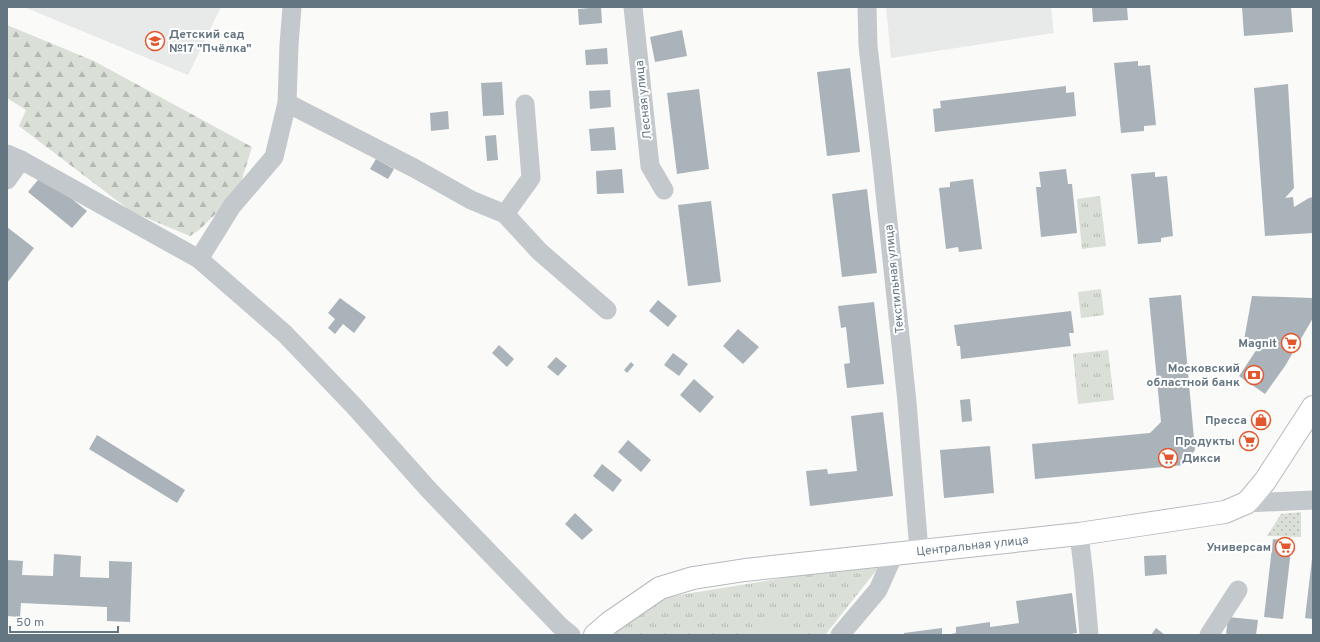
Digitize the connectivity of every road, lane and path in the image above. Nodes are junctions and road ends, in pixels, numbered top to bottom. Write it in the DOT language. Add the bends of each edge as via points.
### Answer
graph roads {
  1 [pos="292,7"];
  2 [pos="632,7"];
  3 [pos="866,7"];
  4 [pos="287,103"];
  5 [pos="525,104"];
  6 [pos="14,157"];
  7 [pos="7,180"];
  8 [pos="664,190"];
  9 [pos="505,214"];
  10 [pos="199,259"];
  11 [pos="607,310"];
  12 [pos="1313,407"];
  13 [pos="1313,500"];
  14 [pos="1246,503"];
  15 [pos="1079,534"];
  16 [pos="919,551"];
  17 [pos="894,554"];
  18 [pos="1238,590"];
  19 [pos="571,635"];
  20 [pos="595,635"];
  21 [pos="840,635"];
  22 [pos="1089,635"];
  23 [pos="1209,635"];
  1 -- 4 [label="street"];
  2 -- 8 [label="street, Лесная улица" via="650,166"];
  3 -- 16 [label="street, Текстильная улица" via="868,46 907,402"];
  4 -- 9 [label="street" via="471,200"];
  4 -- 10 [label="street" via="274,157 232,206"];
  5 -- 9 [label="street" via="531,178"];
  6 -- 7 [label="street"];
  6 -- 10 [label="street"];
  9 -- 11 [label="street" via="539,251"];
  10 -- 19 [label="street" via="284,334 354,406 429,490"];
  12 -- 14 [label="main road, Центральная улица" via="1264,481"];
  13 -- 14 [label="street"];
  14 -- 15 [label="main road, Центральная улица" via="1225,512"];
  15 -- 16 [label="main road, Центральная улица"];
  15 -- 22 [label="street"];
  16 -- 17 [label="main road, Центральная улица"];
  17 -- 20 [label="main road, Центральная улица" via="693,578 660,588"];
  17 -- 21 [label="street" via="878,590"];
  18 -- 23 [label="street"];
}
